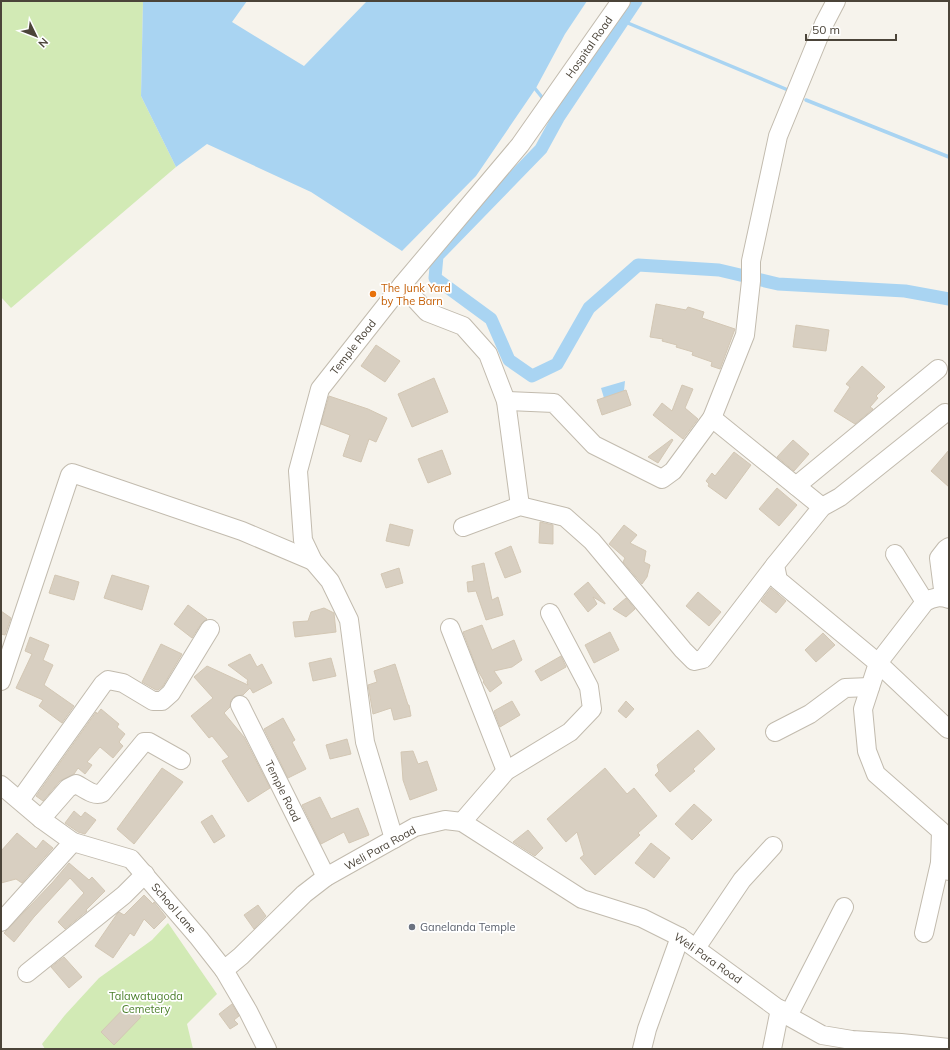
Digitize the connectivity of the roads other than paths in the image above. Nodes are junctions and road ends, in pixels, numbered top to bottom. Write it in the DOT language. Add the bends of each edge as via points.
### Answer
graph roads {
  1 [pos="621,1"];
  2 [pos="836,1"];
  3 [pos="531,131"];
  4 [pos="402,284"];
  5 [pos="938,369"];
  6 [pos="506,401"];
  7 [pos="945,413"];
  8 [pos="712,418"];
  9 [pos="796,486"];
  10 [pos="520,506"];
  11 [pos="822,507"];
  12 [pos="463,527"];
  13 [pos="949,547"];
  14 [pos="895,554"];
  15 [pos="313,561"];
  16 [pos="775,565"];
  17 [pos="946,598"];
  18 [pos="925,602"];
  19 [pos="550,613"];
  20 [pos="450,628"];
  21 [pos="210,629"];
  22 [pos="878,663"];
  23 [pos="1,681"];
  24 [pos="870,687"];
  25 [pos="240,705"];
  26 [pos="948,729"];
  27 [pos="775,732"];
  28 [pos="181,760"];
  29 [pos="506,771"];
  30 [pos="1,785"];
  31 [pos="20,800"];
  32 [pos="41,819"];
  33 [pos="462,822"];
  34 [pos="394,839"];
  35 [pos="73,842"];
  36 [pos="773,846"];
  37 [pos="944,867"];
  38 [pos="145,874"];
  39 [pos="326,877"];
  40 [pos="844,907"];
  41 [pos="1,922"];
  42 [pos="924,933"];
  43 [pos="680,937"];
  44 [pos="696,948"];
  45 [pos="224,970"];
  46 [pos="27,973"];
  47 [pos="784,1013"];
  48 [pos="900,1046"];
  49 [pos="949,1048"];
  50 [pos="267,1049"];
  51 [pos="642,1049"];
  52 [pos="772,1049"];
  1 -- 3 [label="street, Hospital Road"];
  2 -- 8 [label="street" via="778,136 751,261 745,335"];
  3 -- 4 [label="street, Temple Road"];
  4 -- 6 [label="street" via="427,312 463,326 488,354"];
  4 -- 15 [label="street, Temple Road" via="320,389 298,471 302,540"];
  5 -- 9 [label="street"];
  6 -- 8 [label="street" via="554,403 594,445 662,479 673,471"];
  6 -- 10 [label="street"];
  7 -- 11 [label="street" via="840,497"];
  8 -- 9 [label="street"];
  9 -- 11 [label="street"];
  10 -- 12 [label="street"];
  10 -- 16 [label="street" via="565,517 592,541 694,661 703,659"];
  11 -- 16 [label="street"];
  13 -- 17 [label="street" via="939,558"];
  14 -- 18 [label="street"];
  15 -- 23 [label="street" via="242,531 72,473"];
  15 -- 34 [label="street" via="330,581 349,620 365,742"];
  16 -- 22 [label="street" via="778,580"];
  17 -- 18 [label="street" via="934,597"];
  18 -- 22 [label="street"];
  19 -- 29 [label="street" via="589,687 592,709 570,732"];
  20 -- 29 [label="street"];
  21 -- 31 [label="street" via="171,693 162,701 153,701 123,683 108,680 103,684"];
  22 -- 24 [label="street"];
  22 -- 26 [label="street"];
  24 -- 27 [label="street" via="845,688 810,714"];
  24 -- 37 [label="street" via="863,709 867,751 876,774 941,831"];
  25 -- 39 [label="street, Temple Road"];
  28 -- 32 [label="street" via="149,742 144,742 102,793 95,794 76,784 72,785"];
  29 -- 33 [label="street"];
  30 -- 31 [label="street, School Lane"];
  31 -- 32 [label="street, School Lane"];
  32 -- 35 [label="street, School Lane"];
  33 -- 34 [label="street, Weli Para Road" via="445,820 415,827"];
  33 -- 43 [label="street, Weli Para Road" via="582,899 642,918"];
  34 -- 39 [label="street, Weli Para Road"];
  35 -- 38 [label="street, School Lane" via="131,859"];
  35 -- 41 [label="street"];
  36 -- 44 [label="street" via="742,880"];
  37 -- 42 [label="street"];
  38 -- 45 [label="street, School Lane"];
  38 -- 46 [label="street"];
  39 -- 45 [label="street" via="304,894"];
  40 -- 47 [label="street"];
  43 -- 44 [label="street, Weli Para Road"];
  43 -- 51 [label="street"];
  44 -- 47 [label="street, Weli Para Road"];
  45 -- 50 [label="street, School Lane"];
  47 -- 48 [label="street, Weli Para Road" via="822,1035"];
  47 -- 52 [label="street"];
  48 -- 49 [label="street, Weli Para Road"];
}
